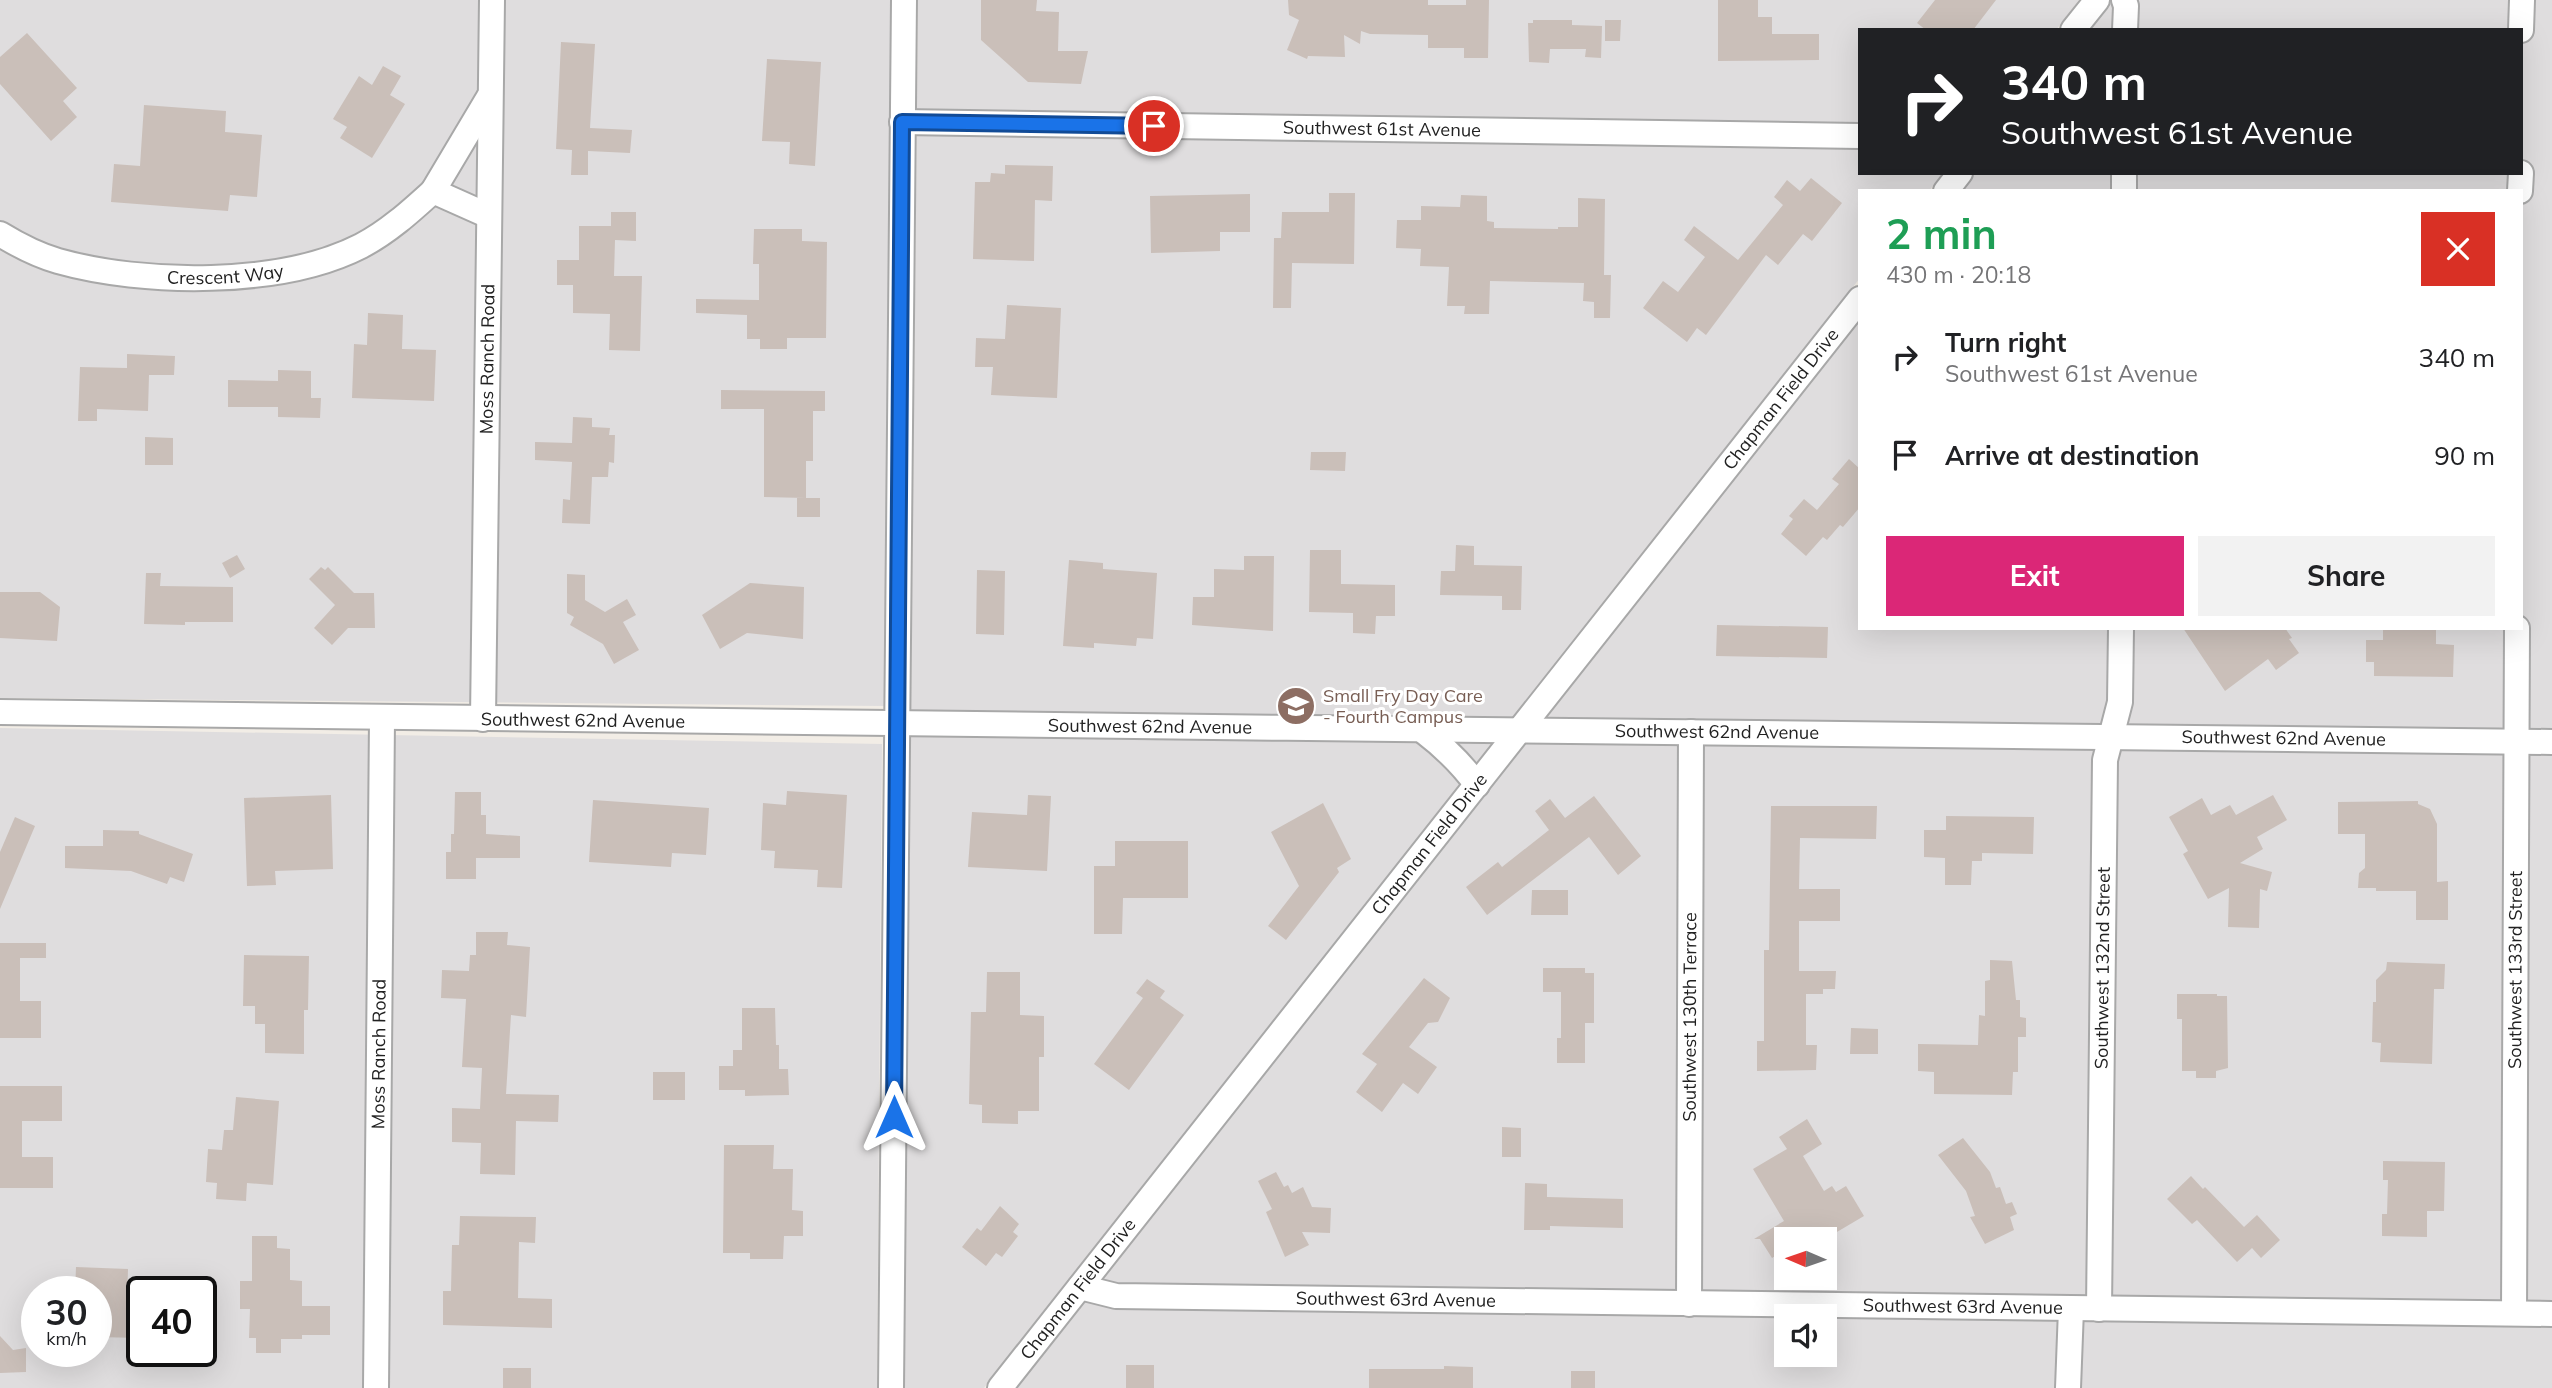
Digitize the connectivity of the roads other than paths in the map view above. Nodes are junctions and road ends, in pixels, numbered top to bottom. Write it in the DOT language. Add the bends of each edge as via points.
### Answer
graph roads {
  1 [pos="492,0"];
  2 [pos="904,0"];
  3 [pos="2097,0"];
  4 [pos="2123,0"];
  5 [pos="2522,0"];
  6 [pos="2075,28"];
  7 [pos="2126,28"];
  8 [pos="2521,28"];
  9 [pos="491,94"];
  10 [pos="902,122"];
  11 [pos="1858,136"];
  12 [pos="1958,175"];
  13 [pos="1948,189"];
  14 [pos="433,191"];
  15 [pos="489,216"];
  16 [pos="0,234"];
  17 [pos="1858,302"];
  18 [pos="2121,630"];
  19 [pos="2517,630"];
  20 [pos="0,712"];
  21 [pos="382,719"];
  22 [pos="483,719"];
  23 [pos="898,725"];
  24 [pos="1423,730"];
  25 [pos="1521,730"];
  26 [pos="1691,732"];
  27 [pos="2110,737"];
  28 [pos="2518,741"];
  29 [pos="2552,742"];
  30 [pos="1477,785"];
  31 [pos="1080,1287"];
  32 [pos="1689,1304"];
  33 [pos="2071,1309"];
  34 [pos="2099,1309"];
  35 [pos="2514,1314"];
  36 [pos="2552,1314"];
  37 [pos="376,1388"];
  38 [pos="891,1388"];
  39 [pos="1000,1388"];
  40 [pos="2068,1388"];
  1 -- 9 [label="street, Moss Ranch Road"];
  2 -- 10 [label="street"];
  3 -- 6 [label="street"];
  4 -- 7 [label="street"];
  5 -- 8 [label="street"];
  9 -- 14 [label="street, Crescent Way"];
  9 -- 15 [label="street, Moss Ranch Road"];
  10 -- 11 [label="street, Southwest 61st Avenue"];
  10 -- 23 [label="street"];
  12 -- 13 [label="street"];
  14 -- 15 [label="street"];
  14 -- 16 [label="street, Crescent Way" via="362,246 310,265 241,276 177,277 95,269 38,254"];
  15 -- 22 [label="street, Moss Ranch Road"];
  17 -- 25 [label="street, Chapman Field Drive"];
  18 -- 27 [label="street, Southwest 132nd Street" via="2120,702"];
  19 -- 28 [label="street, Southwest 133rd Street"];
  20 -- 21 [label="street, Southwest 62nd Avenue"];
  21 -- 22 [label="street, Southwest 62nd Avenue"];
  21 -- 37 [label="street, Moss Ranch Road"];
  22 -- 23 [label="street, Southwest 62nd Avenue"];
  23 -- 24 [label="street, Southwest 62nd Avenue"];
  23 -- 38 [label="street"];
  24 -- 25 [label="street, Southwest 62nd Avenue"];
  24 -- 30 [label="street"];
  25 -- 26 [label="street, Southwest 62nd Avenue"];
  25 -- 30 [label="street, Chapman Field Drive"];
  26 -- 27 [label="street, Southwest 62nd Avenue"];
  26 -- 32 [label="street, Southwest 130th Terrace"];
  27 -- 28 [label="street, Southwest 62nd Avenue"];
  27 -- 34 [label="street, Southwest 132nd Street" via="2105,760"];
  28 -- 29 [label="street, Southwest 62nd Avenue"];
  28 -- 35 [label="street, Southwest 133rd Street"];
  30 -- 31 [label="street, Chapman Field Drive"];
  31 -- 32 [label="street, Southwest 63rd Avenue" via="1116,1296"];
  31 -- 39 [label="street, Chapman Field Drive"];
  32 -- 33 [label="street, Southwest 63rd Avenue"];
  33 -- 34 [label="street, Southwest 63rd Avenue"];
  33 -- 40 [label="street"];
  34 -- 35 [label="street, Southwest 63rd Avenue"];
  35 -- 36 [label="street, Southwest 63rd Avenue"];
}
